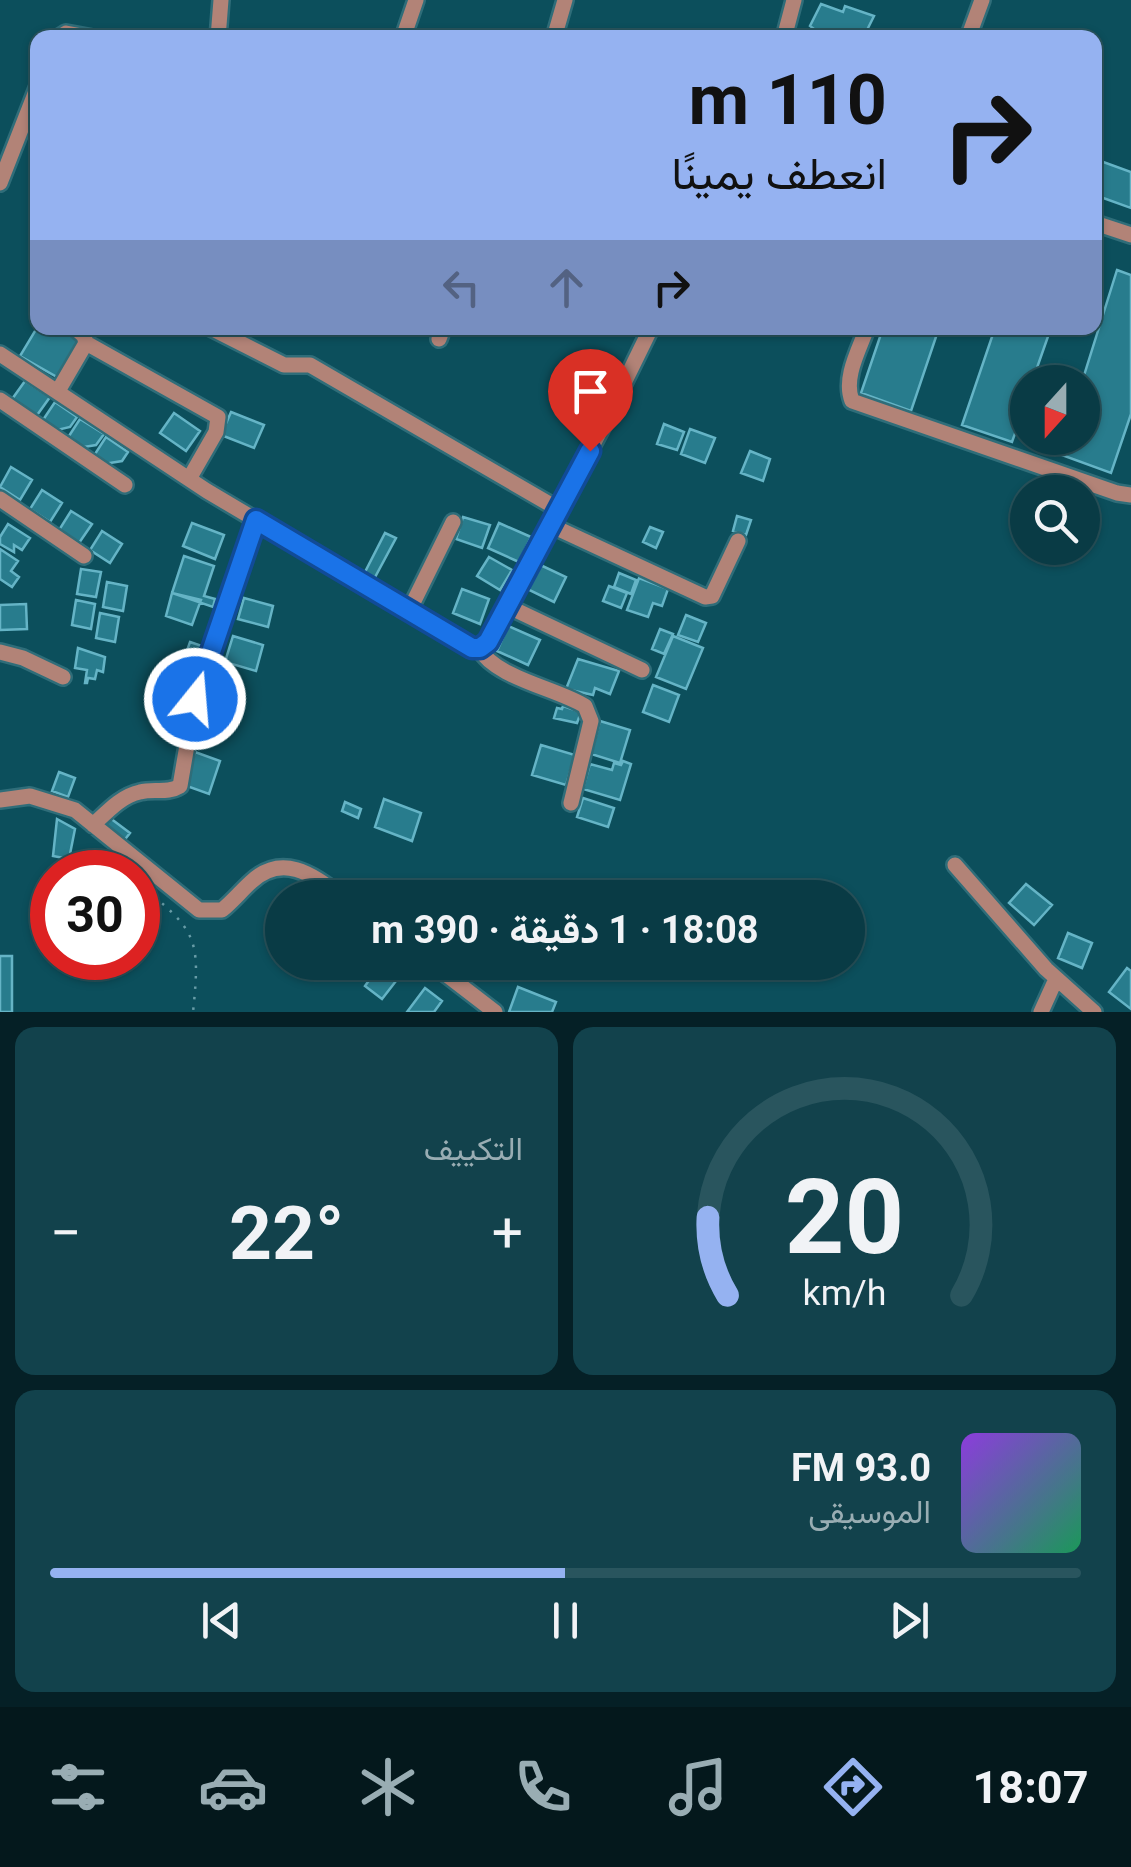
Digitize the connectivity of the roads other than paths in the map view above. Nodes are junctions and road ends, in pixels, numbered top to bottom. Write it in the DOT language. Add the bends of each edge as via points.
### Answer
graph roads {
  1 [pos="220,0"];
  2 [pos="416,0"];
  3 [pos="565,0"];
  4 [pos="794,0"];
  5 [pos="982,0"];
  6 [pos="218,30"];
  7 [pos="406,30"];
  8 [pos="556,30"];
  9 [pos="786,30"];
  10 [pos="971,30"];
  11 [pos="30,106"];
  12 [pos="0,183"];
  13 [pos="1102,225"];
  14 [pos="1131,234"];
  15 [pos="83,335"];
  16 [pos="225,335"];
  17 [pos="647,335"];
  18 [pos="865,335"];
  19 [pos="86,343"];
  20 [pos="0,354"];
  21 [pos="58,390"];
  22 [pos="0,400"];
  23 [pos="189,479"];
  24 [pos="125,485"];
  25 [pos="1131,495"];
  26 [pos="0,499"];
  27 [pos="558,509"];
  28 [pos="256,520"];
  29 [pos="453,522"];
  30 [pos="550,524"];
  31 [pos="738,541"];
  32 [pos="84,556"];
  33 [pos="506,606"];
  34 [pos="409,610"];
  35 [pos="480,648"];
  36 [pos="0,652"];
  37 [pos="642,670"];
  38 [pos="63,676"];
  39 [pos="0,800"];
  40 [pos="571,803"];
  41 [pos="93,825"];
  42 [pos="955,865"];
  43 [pos="320,880"];
  44 [pos="453,980"];
  45 [pos="1056,980"];
  46 [pos="495,1012"];
  47 [pos="1041,1012"];
  48 [pos="1094,1012"];
  1 -- 6 [label="street"];
  2 -- 7 [label="street"];
  3 -- 8 [label="street"];
  4 -- 9 [label="street"];
  5 -- 10 [label="street"];
  11 -- 12 [label="street"];
  13 -- 14 [label="street"];
  15 -- 19 [label="street"];
  16 -- 27 [label="street" via="284,365 310,365"];
  17 -- 27 [label="street"];
  18 -- 25 [label="street" via="850,378 852,401"];
  19 -- 21 [label="street"];
  19 -- 23 [label="street" via="218,417"];
  20 -- 21 [label="street"];
  21 -- 23 [label="street"];
  22 -- 24 [label="street"];
  23 -- 28 [label="street"];
  26 -- 32 [label="street"];
  27 -- 30 [label="street"];
  28 -- 34 [label="street"];
  28 -- 41 [label="street" via="199,684 180,786 137,792"];
  29 -- 34 [label="street"];
  30 -- 31 [label="street" via="705,597 718,586"];
  30 -- 33 [label="street"];
  33 -- 35 [label="street"];
  33 -- 37 [label="street"];
  34 -- 35 [label="street"];
  35 -- 40 [label="street" via="498,667 585,706 591,721"];
  36 -- 38 [label="street"];
  39 -- 41 [label="street" via="52,801"];
  41 -- 43 [label="street" via="199,910 222,910 270,869 293,867"];
  42 -- 45 [label="street"];
  44 -- 46 [label="street"];
  45 -- 47 [label="street"];
  45 -- 48 [label="street"];
}
